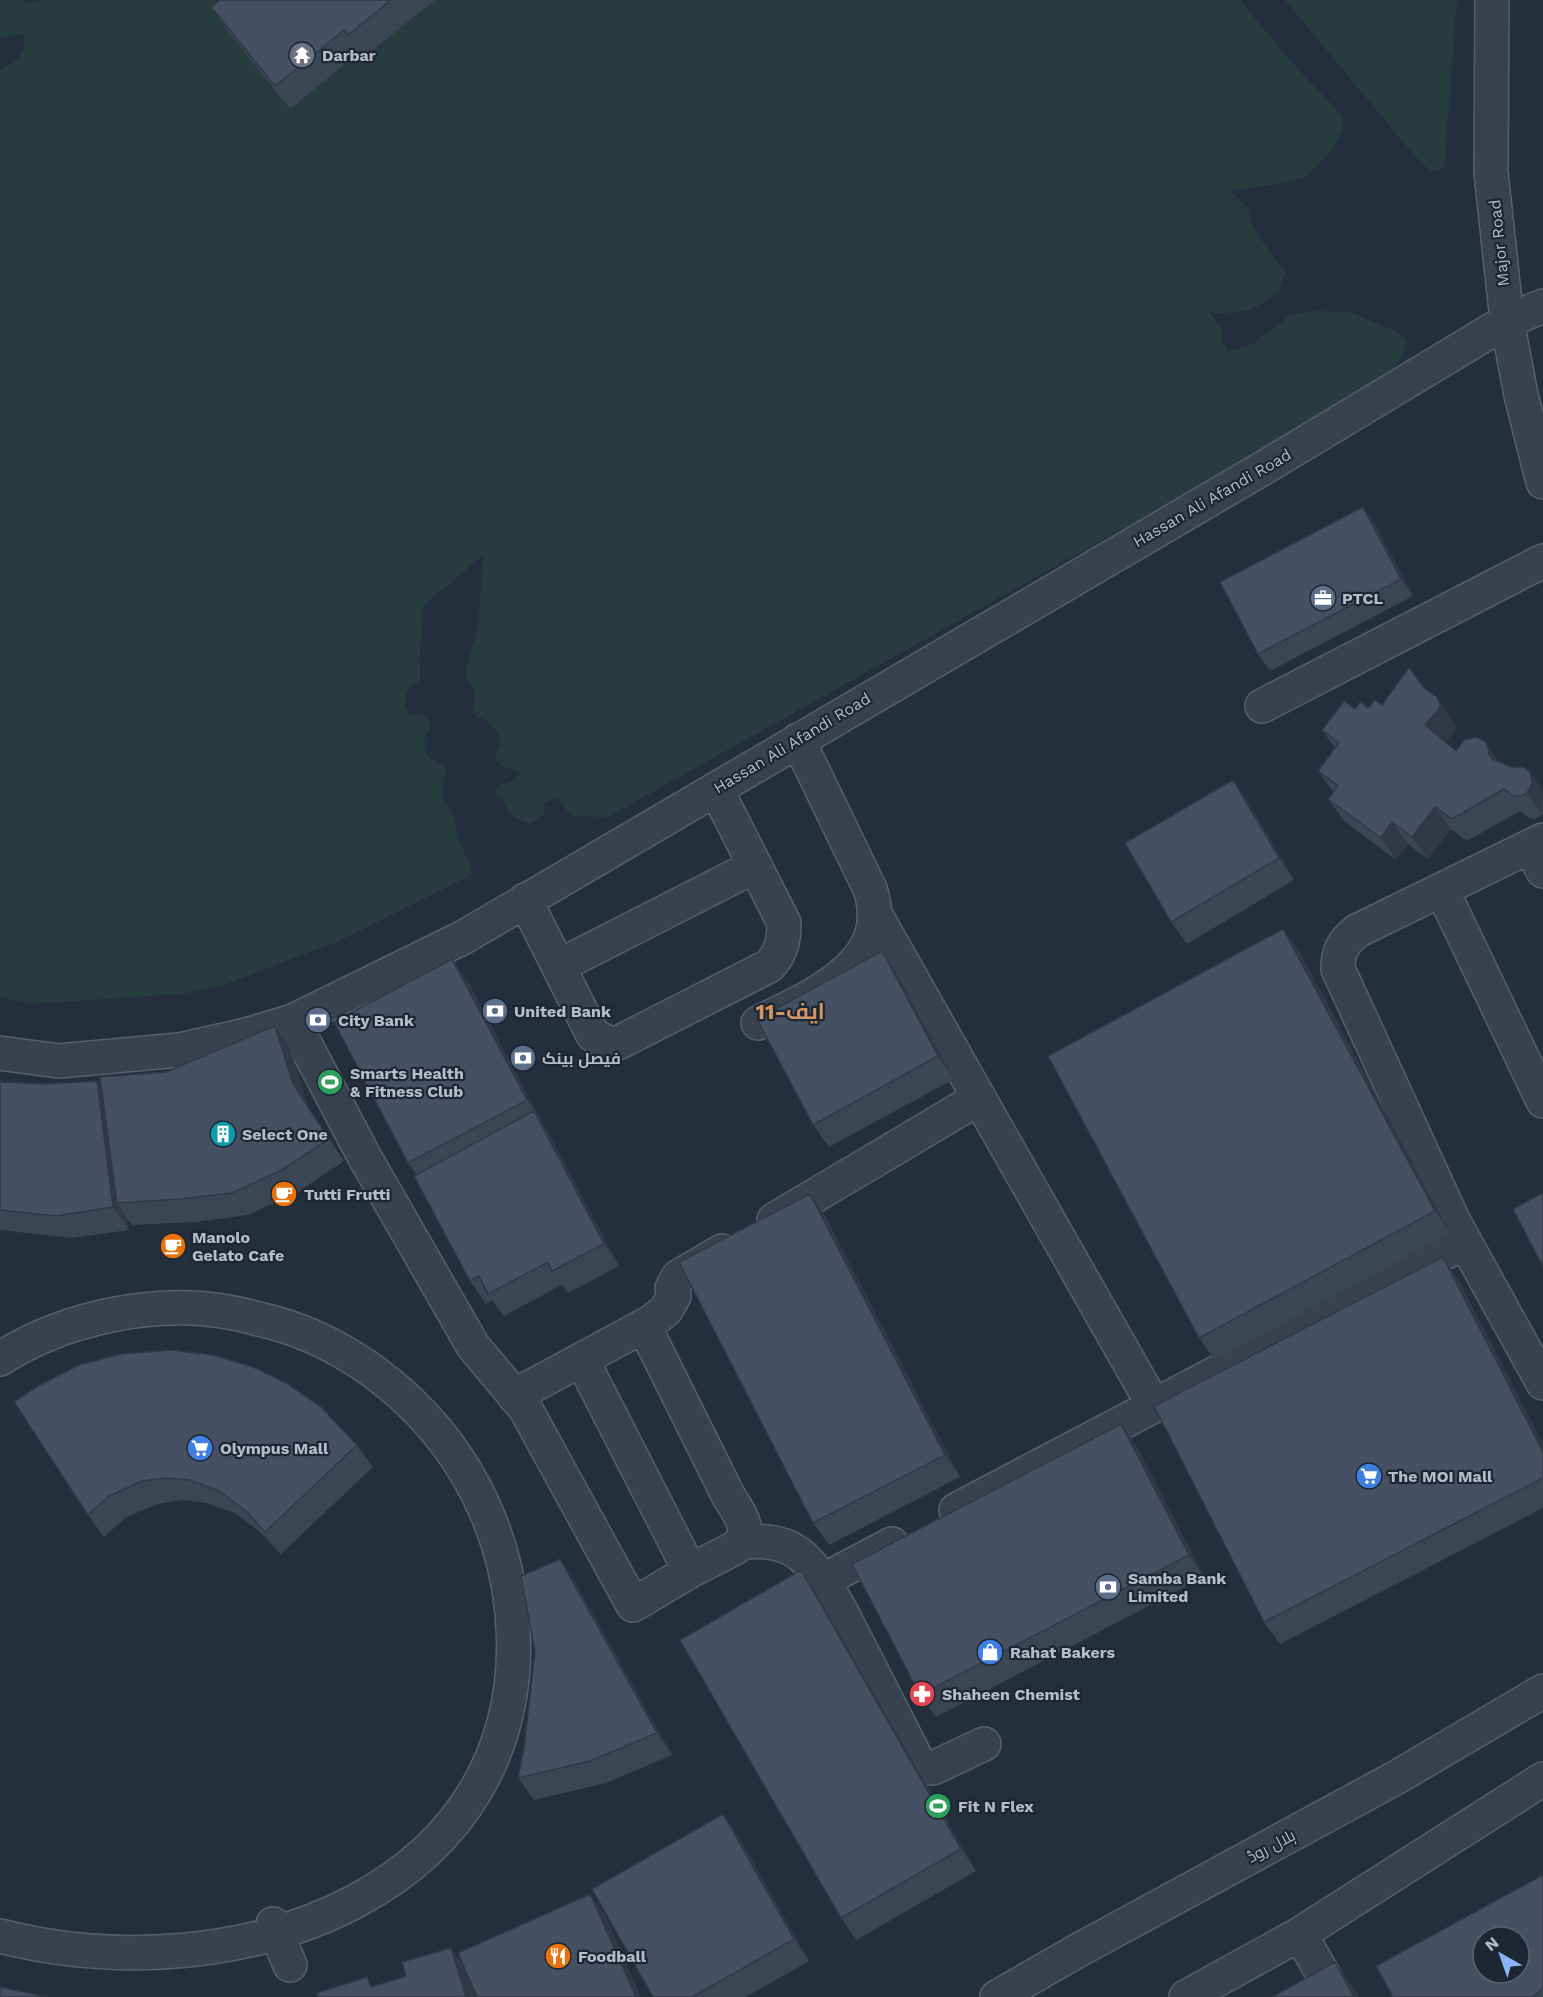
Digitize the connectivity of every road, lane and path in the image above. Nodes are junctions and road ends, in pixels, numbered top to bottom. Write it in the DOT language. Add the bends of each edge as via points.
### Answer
graph roads {
  1 [pos="1492,0"];
  2 [pos="1543,306"];
  3 [pos="1507,321"];
  4 [pos="1543,482"];
  5 [pos="1543,561"];
  6 [pos="1262,706"];
  7 [pos="798,740"];
  8 [pos="716,789"];
  9 [pos="1539,853"];
  10 [pos="755,866"];
  11 [pos="1442,890"];
  12 [pos="525,900"];
  13 [pos="874,912"];
  14 [pos="559,966"];
  15 [pos="292,1021"];
  16 [pos="758,1023"];
  17 [pos="0,1053"];
  18 [pos="979,1098"];
  19 [pos="1543,1101"];
  20 [pos="1465,1242"];
  21 [pos="644,1326"];
  22 [pos="0,1359"];
  23 [pos="582,1360"];
  24 [pos="1543,1383"];
  25 [pos="514,1396"];
  26 [pos="1154,1406"];
  27 [pos="741,1544"];
  28 [pos="690,1571"];
  29 [pos="822,1581"];
  30 [pos="1543,1691"];
  31 [pos="984,1744"];
  32 [pos="1543,1779"];
  33 [pos="273,1924"];
  34 [pos="1300,1934"];
  35 [pos="350,1935"];
  36 [pos="0,1936"];
  37 [pos="320,1951"];
  38 [pos="119,1980"];
  39 [pos="997,1997"];
  40 [pos="1186,1997"];
  41 [pos="1336,1997"];
  1 -- 3 [label="street, Major Road" via="1491,172"];
  2 -- 3 [label="street, Hassan Ali Afandi Road"];
  3 -- 4 [label="street, Major Road"];
  3 -- 7 [label="street, Hassan Ali Afandi Road"];
  5 -- 6 [label="street"];
  7 -- 8 [label="street, Hassan Ali Afandi Road"];
  7 -- 13 [label="street" via="870,890"];
  8 -- 10 [label="street"];
  8 -- 12 [label="street, Hassan Ali Afandi Road"];
  9 -- 11 [label="street"];
  10 -- 14 [label="street"];
  10 -- 14 [label="street" via="784,924 780,949 769,966 618,1043 608,1043 592,1035"];
  11 -- 19 [label="street"];
  11 -- 20 [label="street" via="1357,931 1346,940 1338,955 1338,969"];
  12 -- 14 [label="street"];
  12 -- 15 [label="street, Hassan Ali Afandi Road" via="464,937"];
  13 -- 16 [label="street" via="868,944 846,971 826,988"];
  13 -- 18 [label="street"];
  15 -- 17 [label="street, Hassan Ali Afandi Road" via="179,1050 59,1061"];
  15 -- 25 [label="street" via="473,1346"];
  18 -- 21 [label="street" via="678,1277 666,1310"];
  18 -- 26 [label="street"];
  20 -- 24 [label="street"];
  20 -- 26 [label="street"];
  21 -- 23 [label="street"];
  21 -- 27 [label="street" via="741,1516 745,1526"];
  22 -- 35 [label="street" via="63,1328 116,1314 171,1308 226,1311 279,1324 330,1344 376,1373 417,1408 453,1451 481,1497 510,1590 513,1677 502,1734 486,1780 460,1829 427,1872 386,1911"];
  23 -- 25 [label="street"];
  23 -- 28 [label="street"];
  25 -- 28 [label="street" via="525,1408 633,1605"];
  26 -- 29 [label="street"];
  27 -- 28 [label="street"];
  27 -- 29 [label="street" via="767,1541 785,1546 798,1553"];
  29 -- 31 [label="street" via="918,1762 933,1768"];
  30 -- 39 [label="street, ہلال روڈ" via="1399,1776"];
  32 -- 34 [label="street"];
  33 -- 37 [label="street" via="277,1969"];
  34 -- 40 [label="street"];
  34 -- 41 [label="street"];
  36 -- 38 [label="street" via="60,1965"];
}
